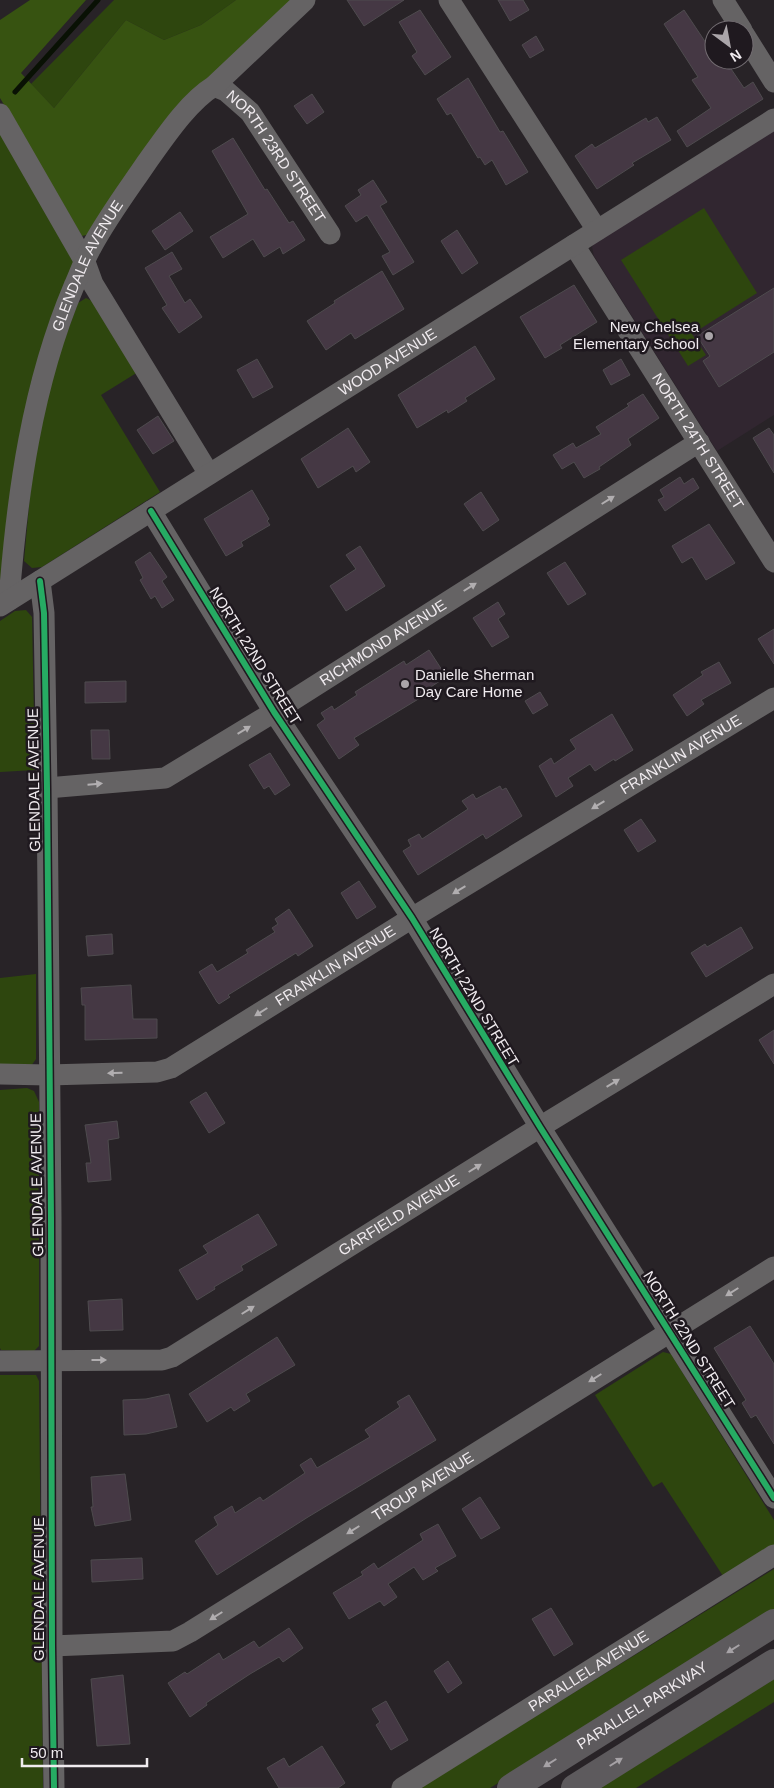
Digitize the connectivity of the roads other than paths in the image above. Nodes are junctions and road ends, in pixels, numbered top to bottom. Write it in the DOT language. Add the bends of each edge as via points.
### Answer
graph roads {
  1 [pos="305,0"];
  2 [pos="449,0"];
  3 [pos="723,0"];
  4 [pos="736,20"];
  5 [pos="754,50"];
  6 [pos="774,82"];
  7 [pos="214,86"];
  8 [pos="0,114"];
  9 [pos="774,119"];
  10 [pos="597,230"];
  11 [pos="330,234"];
  12 [pos="574,244"];
  13 [pos="85,262"];
  14 [pos="699,442"];
  15 [pos="209,474"];
  16 [pos="151,511"];
  17 [pos="774,562"];
  18 [pos="40,581"];
  19 [pos="5,603"];
  20 [pos="774,698"];
  21 [pos="274,712"];
  22 [pos="47,788"];
  23 [pos="412,918"];
  24 [pos="774,984"];
  25 [pos="0,1074"];
  26 [pos="48,1075"];
  27 [pos="540,1128"];
  28 [pos="774,1267"];
  29 [pos="668,1332"];
  30 [pos="50,1360"];
  31 [pos="0,1361"];
  32 [pos="774,1498"];
  33 [pos="774,1554"];
  34 [pos="774,1624"];
  35 [pos="52,1646"];
  36 [pos="774,1663"];
  37 [pos="54,1788"];
  38 [pos="402,1788"];
  39 [pos="511,1788"];
  40 [pos="575,1788"];
  1 -- 7 [label="street, GLENDALE AVENUE"];
  2 -- 10 [label="street"];
  3 -- 4 [label="street"];
  5 -- 6 [label="street"];
  7 -- 11 [label="street, NORTH 23RD STREET" via="226,91 250,112"];
  7 -- 13 [label="street, GLENDALE AVENUE" via="192,105 156,150 122,198"];
  8 -- 13 [label="street"];
  9 -- 10 [label="street, WOOD AVENUE"];
  10 -- 12 [label="street, WOOD AVENUE"];
  12 -- 14 [label="street, NORTH 24TH STREET"];
  12 -- 15 [label="street, WOOD AVENUE"];
  13 -- 15 [label="street" via="93,284"];
  13 -- 19 [label="street, GLENDALE AVENUE" via="63,313 38,396"];
  14 -- 17 [label="street, NORTH 24TH STREET"];
  21 -- 14 [label="street, RICHMOND AVENUE, one-way"];
  15 -- 16 [label="street, WOOD AVENUE"];
  16 -- 18 [label="street, WOOD AVENUE"];
  16 -- 21 [label="street, NORTH 22ND STREET"];
  18 -- 19 [label="street, WOOD AVENUE"];
  18 -- 22 [label="street, GLENDALE AVENUE" via="44,613"];
  20 -- 23 [label="street, FRANKLIN AVENUE, one-way"];
  22 -- 21 [label="street, RICHMOND AVENUE, one-way" via="165,778"];
  21 -- 23 [label="street, NORTH 22ND STREET"];
  22 -- 26 [label="street, GLENDALE AVENUE"];
  23 -- 26 [label="street, FRANKLIN AVENUE, one-way" via="171,1068 157,1072"];
  23 -- 27 [label="street, NORTH 22ND STREET"];
  27 -- 24 [label="street, GARFIELD AVENUE, one-way"];
  25 -- 26 [label="street, FRANKLIN AVENUE"];
  26 -- 30 [label="street, GLENDALE AVENUE"];
  27 -- 29 [label="street, NORTH 22ND STREET"];
  30 -- 27 [label="street, GARFIELD AVENUE, one-way" via="162,1360 172,1357"];
  28 -- 29 [label="street, TROUP AVENUE, one-way"];
  29 -- 32 [label="street, NORTH 22ND STREET"];
  29 -- 35 [label="street, TROUP AVENUE, one-way" via="190,1632 173,1640"];
  30 -- 31 [label="street, GARFIELD AVENUE"];
  30 -- 35 [label="street, GLENDALE AVENUE"];
  33 -- 38 [label="street, PARALLEL AVENUE"];
  34 -- 39 [label="main road, PARALLEL PARKWAY, one-way"];
  35 -- 37 [label="street, GLENDALE AVENUE"];
  40 -- 36 [label="main road, one-way"];
}
